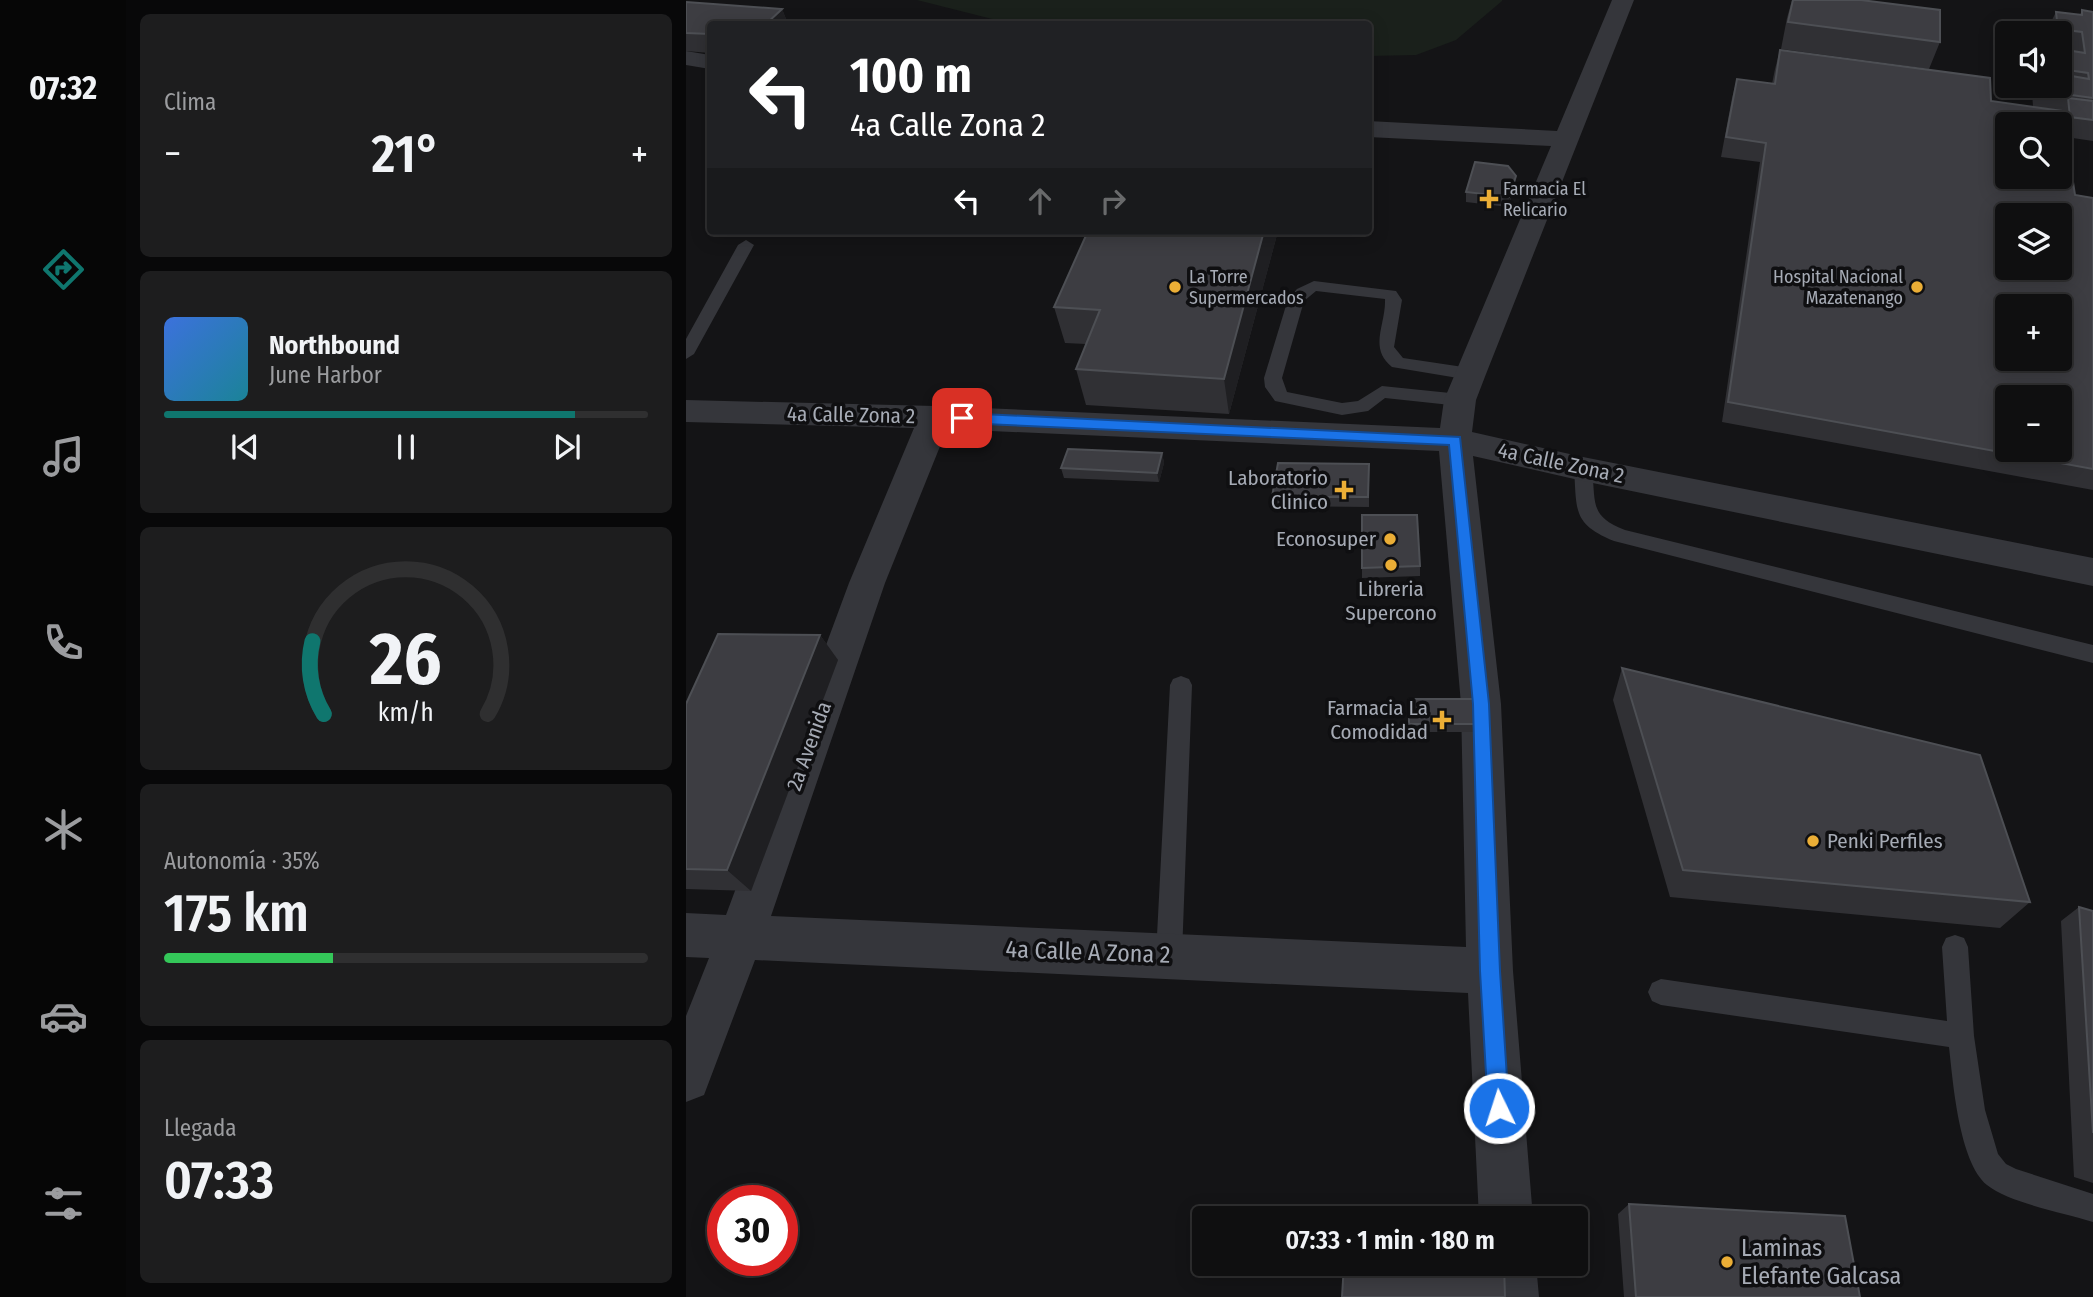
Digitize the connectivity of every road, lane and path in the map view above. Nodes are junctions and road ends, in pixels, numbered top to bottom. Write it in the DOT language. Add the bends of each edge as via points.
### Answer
graph roads {
  1 [pos="1623,0"];
  2 [pos="686,58"];
  3 [pos="707,62"];
  4 [pos="686,80"];
  5 [pos="707,83"];
  6 [pos="1372,129"];
  7 [pos="1561,148"];
  8 [pos="1372,149"];
  9 [pos="746,245"];
  10 [pos="686,354"];
  11 [pos="1470,374"];
  12 [pos="686,411"];
  13 [pos="935,416"];
  14 [pos="1458,420"];
  15 [pos="1583,469"];
  16 [pos="2093,572"];
  17 [pos="2093,654"];
  18 [pos="1181,685"];
  19 [pos="686,935"];
  20 [pos="740,939"];
  21 [pos="1955,947"];
  22 [pos="1169,955"];
  23 [pos="1490,971"];
  24 [pos="1661,992"];
  25 [pos="1961,1036"];
  26 [pos="686,1077"];
  27 [pos="1505,1206"];
  28 [pos="2093,1208"];
  29 [pos="1510,1276"];
  30 [pos="1511,1297"];
  1 -- 7 [label="street"];
  2 -- 3 [label="street"];
  4 -- 5 [label="street"];
  6 -- 7 [label="street"];
  7 -- 8 [label="street"];
  7 -- 11 [label="street"];
  9 -- 10 [label="lane"];
  11 -- 14 [label="street"];
  11 -- 14 [label="lane" via="1398,363 1389,356 1386,346 1394,300 1390,295 1314,286 1296,299 1273,378 1281,397 1342,408 1362,407 1381,392"];
  12 -- 13 [label="street, 4a Calle Zona 2"];
  13 -- 14 [label="street, 4a Calle Zona 2"];
  13 -- 20 [label="street, 2a Avenida" via="867,583"];
  14 -- 15 [label="street, 4a Calle Zona 2"];
  14 -- 23 [label="street" via="1481,704"];
  15 -- 16 [label="street, 4a Calle Zona 2"];
  15 -- 17 [label="lane" via="1587,510 1598,527 1621,536"];
  18 -- 22 [label="lane"];
  19 -- 20 [label="street, 4a Calle A Zona 2"];
  20 -- 22 [label="street, 4a Calle A Zona 2"];
  20 -- 26 [label="street, 2a Avenida"];
  21 -- 25 [label="lane"];
  22 -- 23 [label="street, 4a Calle A Zona 2"];
  23 -- 27 [label="street"];
  24 -- 25 [label="lane"];
  25 -- 28 [label="lane" via="1986,1164 1998,1176"];
  29 -- 30 [label="street"];
}
